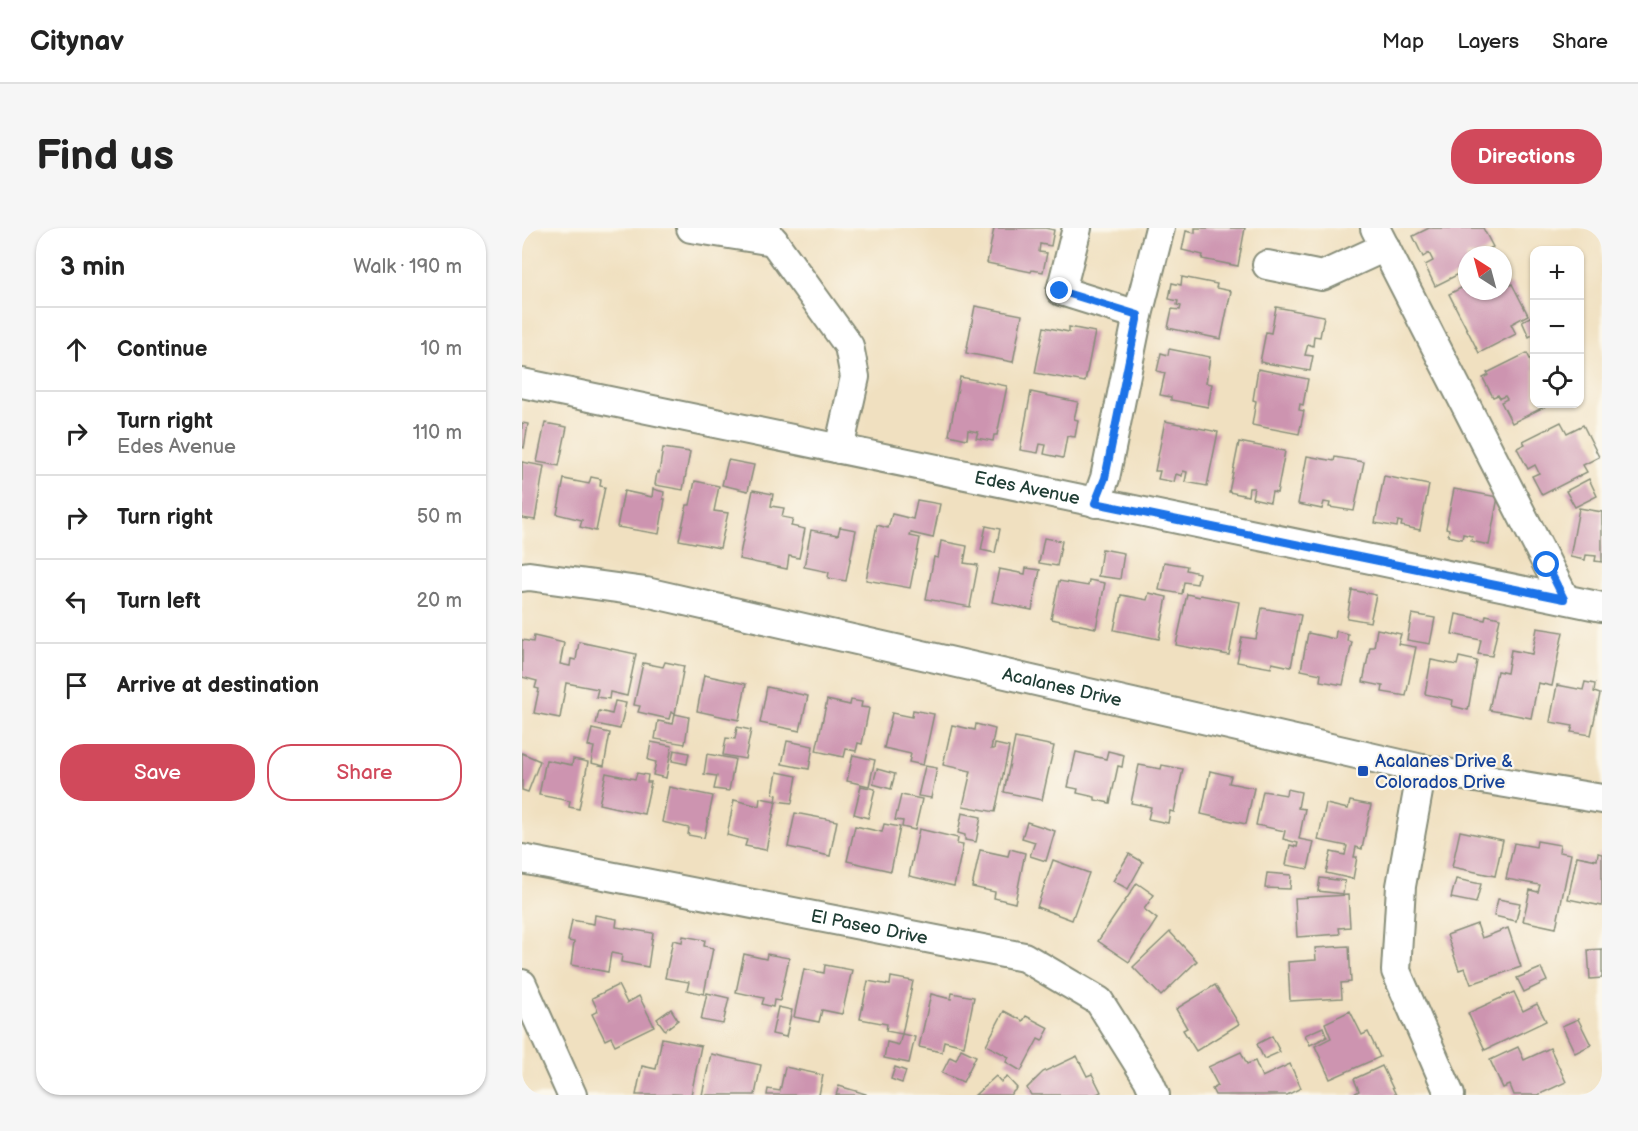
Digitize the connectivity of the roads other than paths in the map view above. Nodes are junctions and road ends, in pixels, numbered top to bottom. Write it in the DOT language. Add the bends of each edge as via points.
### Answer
graph roads {
  1 [pos="691,228"];
  2 [pos="1077,228"];
  3 [pos="1161,228"];
  4 [pos="769,234"];
  5 [pos="1380,238"];
  6 [pos="1267,265"];
  7 [pos="1138,315"];
  8 [pos="522,383"];
  9 [pos="839,449"];
  10 [pos="1095,503"];
  11 [pos="522,577"];
  12 [pos="1564,599"];
  13 [pos="1602,607"];
  14 [pos="1422,769"];
  15 [pos="1602,799"];
  16 [pos="522,859"];
  17 [pos="522,984"];
  18 [pos="572,1095"];
  19 [pos="1155,1095"];
  20 [pos="1450,1095"];
  1 -- 4 [label="street"];
  2 -- 7 [label="street" via="1060,291"];
  3 -- 7 [label="street"];
  4 -- 9 [label="street" via="849,346 855,377"];
  5 -- 6 [label="street" via="1322,276"];
  5 -- 12 [label="street"];
  7 -- 10 [label="street" via="1105,478"];
  8 -- 9 [label="street, Edes Avenue"];
  9 -- 10 [label="street, Edes Avenue"];
  10 -- 12 [label="street, Edes Avenue"];
  11 -- 14 [label="street, Acalanes Drive" via="646,592"];
  12 -- 13 [label="street, Edes Avenue"];
  14 -- 15 [label="street, Acalanes Drive"];
  14 -- 20 [label="street" via="1401,886 1396,971"];
  16 -- 19 [label="street, El Paseo Drive" via="1024,957 1099,1001"];
  17 -- 18 [label="street"];
}
